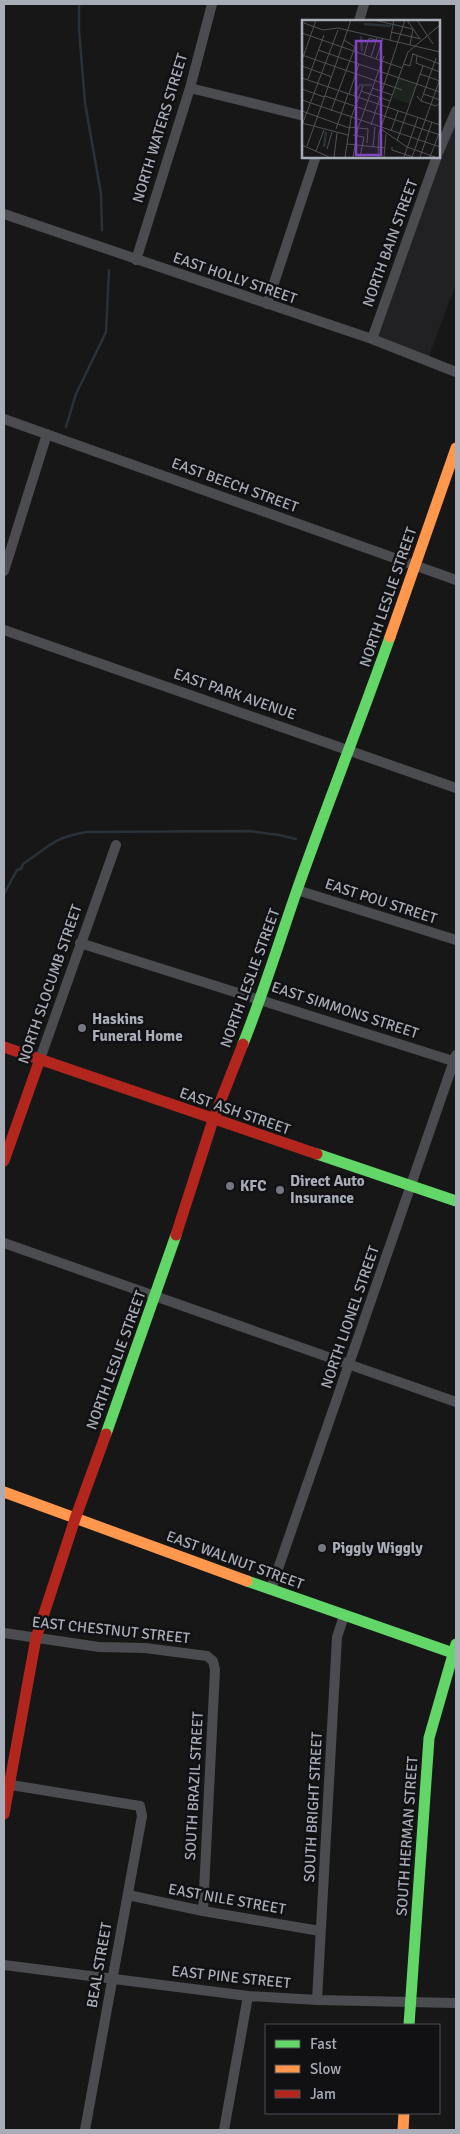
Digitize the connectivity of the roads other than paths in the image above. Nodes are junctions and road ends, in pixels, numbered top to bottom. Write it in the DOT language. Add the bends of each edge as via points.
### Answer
graph roads {
  1 [pos="212,4"];
  2 [pos="364,4"];
  3 [pos="359,20"];
  4 [pos="190,88"];
  5 [pos="456,112"];
  6 [pos="302,116"];
  7 [pos="440,149"];
  8 [pos="315,158"];
  9 [pos="436,158"];
  10 [pos="4,214"];
  11 [pos="136,260"];
  12 [pos="267,304"];
  13 [pos="372,339"];
  14 [pos="456,372"];
  15 [pos="4,419"];
  16 [pos="48,434"];
  17 [pos="456,448"];
  18 [pos="414,565"];
  19 [pos="4,571"];
  20 [pos="456,580"];
  21 [pos="4,630"];
  22 [pos="350,750"];
  23 [pos="456,788"];
  24 [pos="116,844"];
  25 [pos="297,890"];
  26 [pos="456,940"];
  27 [pos="80,943"];
  28 [pos="261,999"];
  29 [pos="4,1047"];
  30 [pos="40,1059"];
  31 [pos="456,1060"];
  32 [pos="214,1120"];
  33 [pos="4,1162"];
  34 [pos="411,1186"];
  35 [pos="456,1201"];
  36 [pos="4,1243"];
  37 [pos="156,1295"];
  38 [pos="348,1365"];
  39 [pos="456,1402"];
  40 [pos="4,1492"];
  41 [pos="74,1519"];
  42 [pos="271,1589"];
  43 [pos="344,1616"];
  44 [pos="4,1633"];
  45 [pos="36,1638"];
  46 [pos="456,1653"];
  47 [pos="213,1662"];
  48 [pos="6,1784"];
  49 [pos="4,1814"];
  50 [pos="128,1895"];
  51 [pos="203,1911"];
  52 [pos="320,1931"];
  53 [pos="4,1965"];
  54 [pos="112,1978"];
  55 [pos="248,1996"];
  56 [pos="317,2000"];
  57 [pos="410,2002"];
  58 [pos="456,2003"];
  59 [pos="409,2024"];
  60 [pos="404,2114"];
  61 [pos="85,2130"];
  62 [pos="224,2130"];
  63 [pos="403,2130"];
  1 -- 4 [label="street, NORTH WATERS STREET"];
  2 -- 3 [label="street"];
  4 -- 6 [label="street"];
  4 -- 11 [label="street, NORTH WATERS STREET"];
  5 -- 7 [label="street"];
  8 -- 12 [label="street"];
  9 -- 13 [label="street, NORTH BAIN STREET"];
  10 -- 11 [label="street, EAST HOLLY STREET"];
  11 -- 12 [label="street, EAST HOLLY STREET"];
  12 -- 13 [label="street, EAST HOLLY STREET"];
  13 -- 14 [label="street, EAST HOLLY STREET"];
  15 -- 16 [label="street, EAST BEECH STREET"];
  16 -- 18 [label="street, EAST BEECH STREET"];
  16 -- 19 [label="street"];
  17 -- 18 [label="street, NORTH LESLIE STREET"];
  18 -- 20 [label="street, EAST BEECH STREET"];
  18 -- 22 [label="street, NORTH LESLIE STREET"];
  21 -- 22 [label="street, EAST PARK AVENUE"];
  22 -- 23 [label="street, EAST PARK AVENUE"];
  22 -- 25 [label="street, NORTH LESLIE STREET"];
  24 -- 27 [label="street, NORTH SLOCUMB STREET"];
  25 -- 26 [label="street, EAST POU STREET"];
  25 -- 28 [label="street, NORTH LESLIE STREET"];
  27 -- 28 [label="street, EAST SIMMONS STREET"];
  27 -- 30 [label="street, NORTH SLOCUMB STREET"];
  28 -- 31 [label="street, EAST SIMMONS STREET"];
  28 -- 32 [label="street, NORTH LESLIE STREET"];
  29 -- 30 [label="street, EAST ASH STREET"];
  30 -- 32 [label="street, EAST ASH STREET"];
  30 -- 33 [label="street, NORTH SLOCUMB STREET"];
  31 -- 34 [label="street, NORTH LIONEL STREET"];
  32 -- 34 [label="street, EAST ASH STREET"];
  32 -- 37 [label="street, NORTH LESLIE STREET"];
  34 -- 35 [label="street, EAST ASH STREET"];
  34 -- 38 [label="street, NORTH LIONEL STREET"];
  36 -- 37 [label="street"];
  37 -- 38 [label="street"];
  37 -- 41 [label="street, NORTH LESLIE STREET"];
  38 -- 39 [label="street"];
  38 -- 42 [label="street, NORTH LIONEL STREET"];
  40 -- 41 [label="street, EAST WALNUT STREET"];
  41 -- 42 [label="street, EAST WALNUT STREET"];
  41 -- 45 [label="street, NORTH LESLIE STREET"];
  42 -- 43 [label="street, EAST WALNUT STREET"];
  43 -- 46 [label="street, EAST WALNUT STREET"];
  43 -- 52 [label="street, SOUTH BRIGHT STREET" via="337,1637"];
  44 -- 45 [label="street, EAST CHESTNUT STREET"];
  45 -- 47 [label="street, EAST CHESTNUT STREET" via="206,1656"];
  45 -- 48 [label="street, NORTH LESLIE STREET"];
  46 -- 57 [label="street, SOUTH HERMAN STREET" via="429,1738"];
  47 -- 51 [label="street, SOUTH BRAZIL STREET"];
  48 -- 49 [label="street, NORTH LESLIE STREET"];
  48 -- 50 [label="street, BEAL STREET" via="140,1806 142,1816"];
  50 -- 51 [label="street, EAST NILE STREET"];
  50 -- 54 [label="street, BEAL STREET"];
  51 -- 52 [label="street, EAST NILE STREET"];
  52 -- 56 [label="street, SOUTH BRIGHT STREET"];
  53 -- 54 [label="street, EAST PINE STREET"];
  54 -- 55 [label="street, EAST PINE STREET"];
  54 -- 61 [label="street, BEAL STREET"];
  55 -- 56 [label="street, EAST PINE STREET"];
  55 -- 62 [label="street"];
  56 -- 57 [label="street, EAST PINE STREET"];
  57 -- 58 [label="street, EAST PINE STREET"];
  57 -- 59 [label="street, SOUTH HERMAN STREET"];
  60 -- 63 [label="street"];
}
